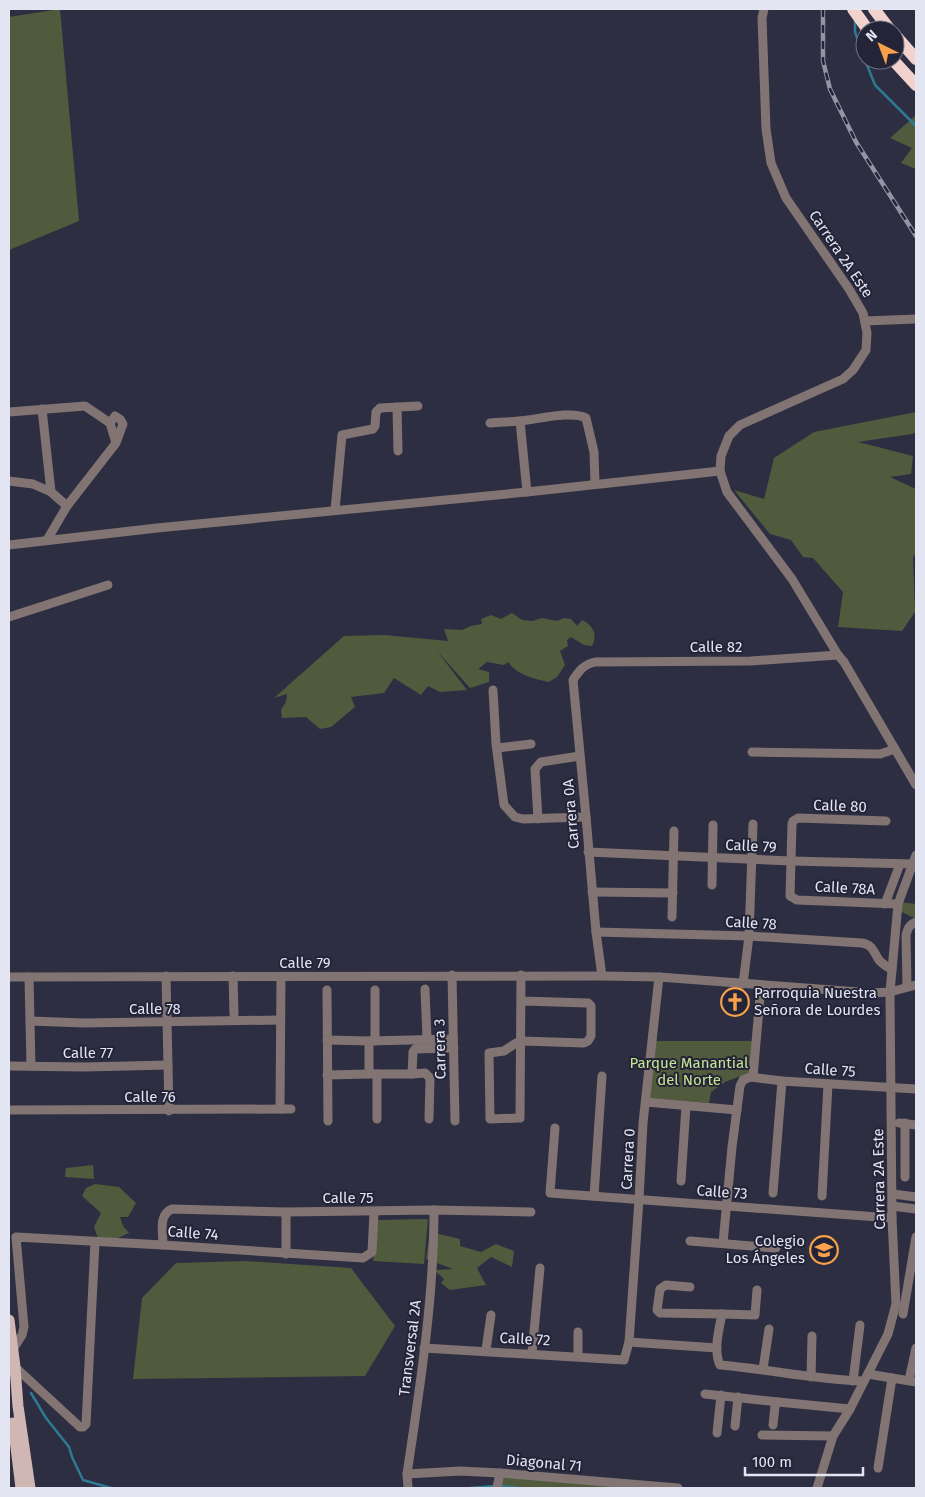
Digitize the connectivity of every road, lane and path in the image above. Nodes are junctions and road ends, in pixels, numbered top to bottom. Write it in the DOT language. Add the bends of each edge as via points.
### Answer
graph roads {
  1 [pos="764,9"];
  2 [pos="853,9"];
  3 [pos="874,9"];
  4 [pos="861,20"];
  5 [pos="882,20"];
  6 [pos="905,46"];
  7 [pos="915,58"];
  8 [pos="902,70"];
  9 [pos="916,85"];
  10 [pos="916,319"];
  11 [pos="865,321"];
  12 [pos="418,406"];
  13 [pos="397,407"];
  14 [pos="42,409"];
  15 [pos="9,412"];
  16 [pos="520,421"];
  17 [pos="490,423"];
  18 [pos="398,451"];
  19 [pos="720,470"];
  20 [pos="9,481"];
  21 [pos="595,484"];
  22 [pos="51,492"];
  23 [pos="527,492"];
  24 [pos="67,506"];
  25 [pos="335,510"];
  26 [pos="47,540"];
  27 [pos="9,545"];
  28 [pos="108,585"];
  29 [pos="9,616"];
  30 [pos="841,659"];
  31 [pos="595,662"];
  32 [pos="494,690"];
  33 [pos="531,744"];
  34 [pos="496,748"];
  35 [pos="895,749"];
  36 [pos="752,752"];
  37 [pos="580,756"];
  38 [pos="916,785"];
  39 [pos="586,816"];
  40 [pos="538,819"];
  41 [pos="886,821"];
  42 [pos="753,824"];
  43 [pos="712,825"];
  44 [pos="674,831"];
  45 [pos="588,852"];
  46 [pos="673,855"];
  47 [pos="711,857"];
  48 [pos="750,860"];
  49 [pos="915,860"];
  50 [pos="791,862"];
  51 [pos="900,864"];
  52 [pos="712,885"];
  53 [pos="592,892"];
  54 [pos="673,893"];
  55 [pos="885,904"];
  56 [pos="898,904"];
  57 [pos="672,917"];
  58 [pos="916,922"];
  59 [pos="596,932"];
  60 [pos="749,936"];
  61 [pos="892,970"];
  62 [pos="452,975"];
  63 [pos="521,975"];
  64 [pos="166,976"];
  65 [pos="233,976"];
  66 [pos="602,976"];
  67 [pos="29,977"];
  68 [pos="281,977"];
  69 [pos="9,978"];
  70 [pos="659,978"];
  71 [pos="743,984"];
  72 [pos="761,985"];
  73 [pos="912,986"];
  74 [pos="424,989"];
  75 [pos="327,990"];
  76 [pos="375,990"];
  77 [pos="890,992"];
  78 [pos="522,1001"];
  79 [pos="234,1014"];
  80 [pos="280,1020"];
  81 [pos="30,1022"];
  82 [pos="167,1022"];
  83 [pos="427,1039"];
  84 [pos="327,1040"];
  85 [pos="372,1041"];
  86 [pos="522,1041"];
  87 [pos="454,1043"];
  88 [pos="168,1065"];
  89 [pos="9,1066"];
  90 [pos="31,1066"];
  91 [pos="327,1074"];
  92 [pos="373,1074"];
  93 [pos="412,1074"];
  94 [pos="602,1076"];
  95 [pos="748,1079"];
  96 [pos="782,1081"];
  97 [pos="828,1084"];
  98 [pos="891,1088"];
  99 [pos="916,1089"];
  100 [pos="646,1102"];
  101 [pos="686,1106"];
  102 [pos="280,1109"];
  103 [pos="9,1110"];
  104 [pos="291,1110"];
  105 [pos="737,1110"];
  106 [pos="169,1111"];
  107 [pos="377,1119"];
  108 [pos="429,1119"];
  109 [pos="328,1121"];
  110 [pos="455,1121"];
  111 [pos="891,1123"];
  112 [pos="905,1123"];
  113 [pos="916,1125"];
  114 [pos="555,1128"];
  115 [pos="905,1177"];
  116 [pos="681,1181"];
  117 [pos="773,1193"];
  118 [pos="893,1194"];
  119 [pos="594,1196"];
  120 [pos="822,1196"];
  121 [pos="916,1197"];
  122 [pos="639,1200"];
  123 [pos="727,1206"];
  124 [pos="892,1206"];
  125 [pos="916,1208"];
  126 [pos="434,1210"];
  127 [pos="286,1212"];
  128 [pos="374,1212"];
  129 [pos="531,1212"];
  130 [pos="892,1218"];
  131 [pos="916,1237"];
  132 [pos="690,1241"];
  133 [pos="95,1242"];
  134 [pos="163,1244"];
  135 [pos="723,1244"];
  136 [pos="776,1248"];
  137 [pos="286,1254"];
  138 [pos="540,1268"];
  139 [pos="895,1271"];
  140 [pos="913,1274"];
  141 [pos="690,1287"];
  142 [pos="757,1290"];
  143 [pos="722,1314"];
  144 [pos="903,1314"];
  145 [pos="491,1315"];
  146 [pos="9,1320"];
  147 [pos="860,1325"];
  148 [pos="769,1329"];
  149 [pos="578,1332"];
  150 [pos="812,1336"];
  151 [pos="629,1342"];
  152 [pos="424,1348"];
  153 [pos="717,1348"];
  154 [pos="916,1348"];
  155 [pos="13,1349"];
  156 [pos="486,1350"];
  157 [pos="532,1353"];
  158 [pos="578,1356"];
  159 [pos="624,1360"];
  160 [pos="15,1367"];
  161 [pos="763,1369"];
  162 [pos="811,1378"];
  163 [pos="866,1378"];
  164 [pos="892,1378"];
  165 [pos="853,1381"];
  166 [pos="913,1381"];
  167 [pos="9,1389"];
  168 [pos="705,1394"];
  169 [pos="721,1395"];
  170 [pos="738,1397"];
  171 [pos="778,1402"];
  172 [pos="850,1409"];
  173 [pos="773,1425"];
  174 [pos="735,1426"];
  175 [pos="717,1433"];
  176 [pos="762,1434"];
  177 [pos="833,1436"];
  178 [pos="878,1468"];
  179 [pos="13,1469"];
  180 [pos="407,1474"];
  181 [pos="498,1481"];
  182 [pos="21,1488"];
  183 [pos="30,1488"];
  184 [pos="408,1488"];
  185 [pos="678,1488"];
  186 [pos="817,1488"];
  1 -- 11 [label="street, Carrera 2A Este" via="766,129 771,163 786,198 849,289"];
  2 -- 4 [label="highway"];
  3 -- 5 [label="highway"];
  6 -- 7 [label="highway"];
  8 -- 9 [label="highway"];
  10 -- 11 [label="street"];
  11 -- 19 [label="street, Carrera 2A Este" via="866,350 853,370 843,379 740,425 729,436 721,456"];
  12 -- 13 [label="street"];
  13 -- 18 [label="street"];
  13 -- 25 [label="street" via="378,409 375,426 371,430 341,436"];
  14 -- 15 [label="street"];
  14 -- 22 [label="street"];
  14 -- 24 [label="street" via="85,406 110,423 116,443"];
  16 -- 17 [label="street"];
  16 -- 21 [label="street" via="578,414 586,418 594,452"];
  16 -- 23 [label="street"];
  19 -- 21 [label="street"];
  19 -- 30 [label="street" via="727,492 792,578"];
  20 -- 22 [label="street" via="33,484"];
  21 -- 23 [label="street"];
  22 -- 24 [label="street"];
  23 -- 25 [label="street"];
  24 -- 26 [label="street"];
  25 -- 26 [label="street"];
  26 -- 27 [label="street"];
  28 -- 29 [label="street"];
  30 -- 31 [label="street, Calle 82"];
  30 -- 35 [label="street"];
  31 -- 37 [label="street, Carrera 0A" via="586,664 573,680"];
  32 -- 34 [label="street"];
  33 -- 34 [label="street"];
  34 -- 40 [label="street" via="504,805 515,817"];
  35 -- 36 [label="street" via="880,754"];
  35 -- 38 [label="street"];
  37 -- 39 [label="street, Carrera 0A"];
  37 -- 40 [label="street" via="537,764"];
  39 -- 40 [label="street"];
  39 -- 45 [label="street, Carrera 0A"];
  41 -- 50 [label="street, Calle 80" via="798,818 794,821"];
  42 -- 48 [label="street"];
  43 -- 47 [label="street"];
  44 -- 46 [label="street"];
  45 -- 46 [label="street, Calle 79"];
  45 -- 53 [label="street, Carrera 0A"];
  46 -- 47 [label="street, Calle 79"];
  46 -- 54 [label="street"];
  47 -- 48 [label="street, Calle 79"];
  47 -- 52 [label="street"];
  48 -- 50 [label="street, Calle 79"];
  48 -- 60 [label="street"];
  49 -- 51 [label="street, Calle 79"];
  49 -- 56 [label="street, Carrera 2A Este"];
  50 -- 51 [label="street, Calle 79"];
  50 -- 55 [label="street, Calle 78A" via="791,898"];
  51 -- 55 [label="street"];
  53 -- 54 [label="street"];
  53 -- 59 [label="street, Carrera 0A"];
  54 -- 57 [label="street"];
  55 -- 56 [label="street, Calle 78A"];
  56 -- 61 [label="street, Carrera 2A Este"];
  58 -- 73 [label="street" via="911,924 906,935"];
  59 -- 60 [label="street, Calle 78"];
  59 -- 66 [label="street, Carrera 0A"];
  60 -- 61 [label="street, Calle 78" via="868,944 879,960"];
  60 -- 71 [label="street"];
  61 -- 77 [label="street, Carrera 2A Este"];
  62 -- 63 [label="street, Calle 79"];
  62 -- 68 [label="street, Calle 79"];
  62 -- 87 [label="street, Carrera 3"];
  63 -- 66 [label="street, Calle 79"];
  63 -- 78 [label="street"];
  64 -- 65 [label="street, Calle 79"];
  64 -- 67 [label="street, Calle 79"];
  64 -- 82 [label="street"];
  65 -- 68 [label="street, Calle 79"];
  65 -- 79 [label="street"];
  66 -- 70 [label="street"];
  67 -- 69 [label="street, Calle 79"];
  67 -- 81 [label="street"];
  68 -- 80 [label="street"];
  70 -- 71 [label="street"];
  70 -- 100 [label="street, Carrera 0"];
  71 -- 72 [label="street"];
  72 -- 77 [label="street"];
  72 -- 95 [label="street"];
  73 -- 77 [label="street"];
  74 -- 83 [label="street"];
  75 -- 84 [label="street"];
  76 -- 85 [label="street"];
  77 -- 98 [label="street, Carrera 2A Este"];
  78 -- 86 [label="street"];
  78 -- 86 [label="street" via="588,1003 591,1006 591,1036 588,1041"];
  80 -- 82 [label="street, Calle 78"];
  80 -- 102 [label="street"];
  81 -- 82 [label="street, Calle 78"];
  81 -- 90 [label="street"];
  82 -- 88 [label="street"];
  83 -- 85 [label="street"];
  83 -- 87 [label="street"];
  84 -- 85 [label="street"];
  84 -- 91 [label="street"];
  85 -- 92 [label="street"];
  86 -- 86 [label="street" via="504,1051 489,1053 490,1119 520,1118"];
  87 -- 93 [label="street" via="415,1049"];
  87 -- 110 [label="street, Carrera 3"];
  88 -- 90 [label="street, Calle 77"];
  88 -- 106 [label="street"];
  89 -- 90 [label="street, Calle 77"];
  91 -- 92 [label="street"];
  91 -- 109 [label="street"];
  92 -- 93 [label="street"];
  92 -- 107 [label="street"];
  93 -- 108 [label="street" via="425,1073 430,1078"];
  94 -- 119 [label="street"];
  95 -- 96 [label="street, Calle 75"];
  95 -- 105 [label="street" via="740,1086"];
  96 -- 97 [label="street, Calle 75"];
  96 -- 117 [label="street"];
  97 -- 98 [label="street, Calle 75"];
  97 -- 120 [label="street"];
  98 -- 99 [label="street, Calle 75"];
  98 -- 111 [label="street, Carrera 2A Este"];
  100 -- 101 [label="street"];
  100 -- 122 [label="street, Carrera 0"];
  101 -- 105 [label="street"];
  101 -- 116 [label="street"];
  102 -- 104 [label="street, Calle 76"];
  102 -- 106 [label="street, Calle 76"];
  103 -- 106 [label="street, Calle 76"];
  105 -- 123 [label="street"];
  111 -- 112 [label="street"];
  111 -- 118 [label="street, Carrera 2A Este"];
  112 -- 113 [label="street"];
  112 -- 115 [label="street"];
  114 -- 119 [label="street, Calle 73" via="550,1193"];
  118 -- 121 [label="street"];
  118 -- 124 [label="street, Carrera 2A Este"];
  119 -- 122 [label="street, Calle 73"];
  122 -- 123 [label="street, Calle 73"];
  122 -- 151 [label="street, Carrera 0"];
  123 -- 130 [label="street, Calle 73"];
  123 -- 135 [label="street"];
  124 -- 125 [label="street"];
  124 -- 130 [label="street, Carrera 2A Este"];
  126 -- 128 [label="street, Calle 75"];
  126 -- 129 [label="street, Calle 75"];
  126 -- 152 [label="street, Transversal 2A" via="433,1268"];
  127 -- 128 [label="street, Calle 75"];
  127 -- 134 [label="street, Calle 75" via="172,1208 163,1217"];
  127 -- 137 [label="street"];
  128 -- 137 [label="street, Calle 74" via="372,1252 364,1258"];
  130 -- 139 [label="street, Carrera 2A Este"];
  131 -- 140 [label="street"];
  132 -- 135 [label="street"];
  133 -- 134 [label="street, Calle 74"];
  133 -- 155 [label="street, Calle 74" via="16,1237 24,1327"];
  133 -- 160 [label="street" via="86,1424 80,1427"];
  134 -- 137 [label="street, Calle 74"];
  135 -- 136 [label="street"];
  138 -- 157 [label="street"];
  139 -- 140 [label="street"];
  139 -- 163 [label="street, Carrera 2A Este" via="893,1319"];
  140 -- 144 [label="street"];
  141 -- 143 [label="street" via="666,1286 660,1289 657,1310 660,1313"];
  142 -- 143 [label="street" via="755,1315"];
  143 -- 153 [label="street"];
  145 -- 156 [label="street"];
  146 -- 155 [label="main road"];
  147 -- 165 [label="street"];
  148 -- 161 [label="street"];
  149 -- 158 [label="street"];
  150 -- 162 [label="street"];
  151 -- 153 [label="street"];
  151 -- 159 [label="street, Carrera 0"];
  152 -- 156 [label="street, Calle 72"];
  152 -- 180 [label="street, Transversal 2A"];
  153 -- 161 [label="street" via="720,1365"];
  154 -- 166 [label="street"];
  155 -- 160 [label="main road"];
  156 -- 157 [label="street, Calle 72"];
  157 -- 158 [label="street, Calle 72"];
  158 -- 159 [label="street, Calle 72"];
  160 -- 183 [label="main road"];
  161 -- 162 [label="street"];
  162 -- 165 [label="street"];
  163 -- 164 [label="street"];
  163 -- 165 [label="street"];
  163 -- 172 [label="street, Carrera 2A Este"];
  164 -- 166 [label="street"];
  164 -- 178 [label="street"];
  167 -- 179 [label="main road"];
  168 -- 169 [label="street"];
  169 -- 170 [label="street"];
  169 -- 175 [label="street"];
  170 -- 171 [label="street"];
  170 -- 174 [label="street"];
  171 -- 172 [label="street"];
  171 -- 173 [label="street"];
  172 -- 177 [label="street, Carrera 2A Este"];
  176 -- 177 [label="street"];
  177 -- 186 [label="street, Carrera 2A Este"];
  179 -- 182 [label="main road"];
  180 -- 181 [label="street, Diagonal 71" via="460,1472"];
  180 -- 184 [label="street, Transversal 2A"];
  181 -- 185 [label="street, Diagonal 71"];
}
